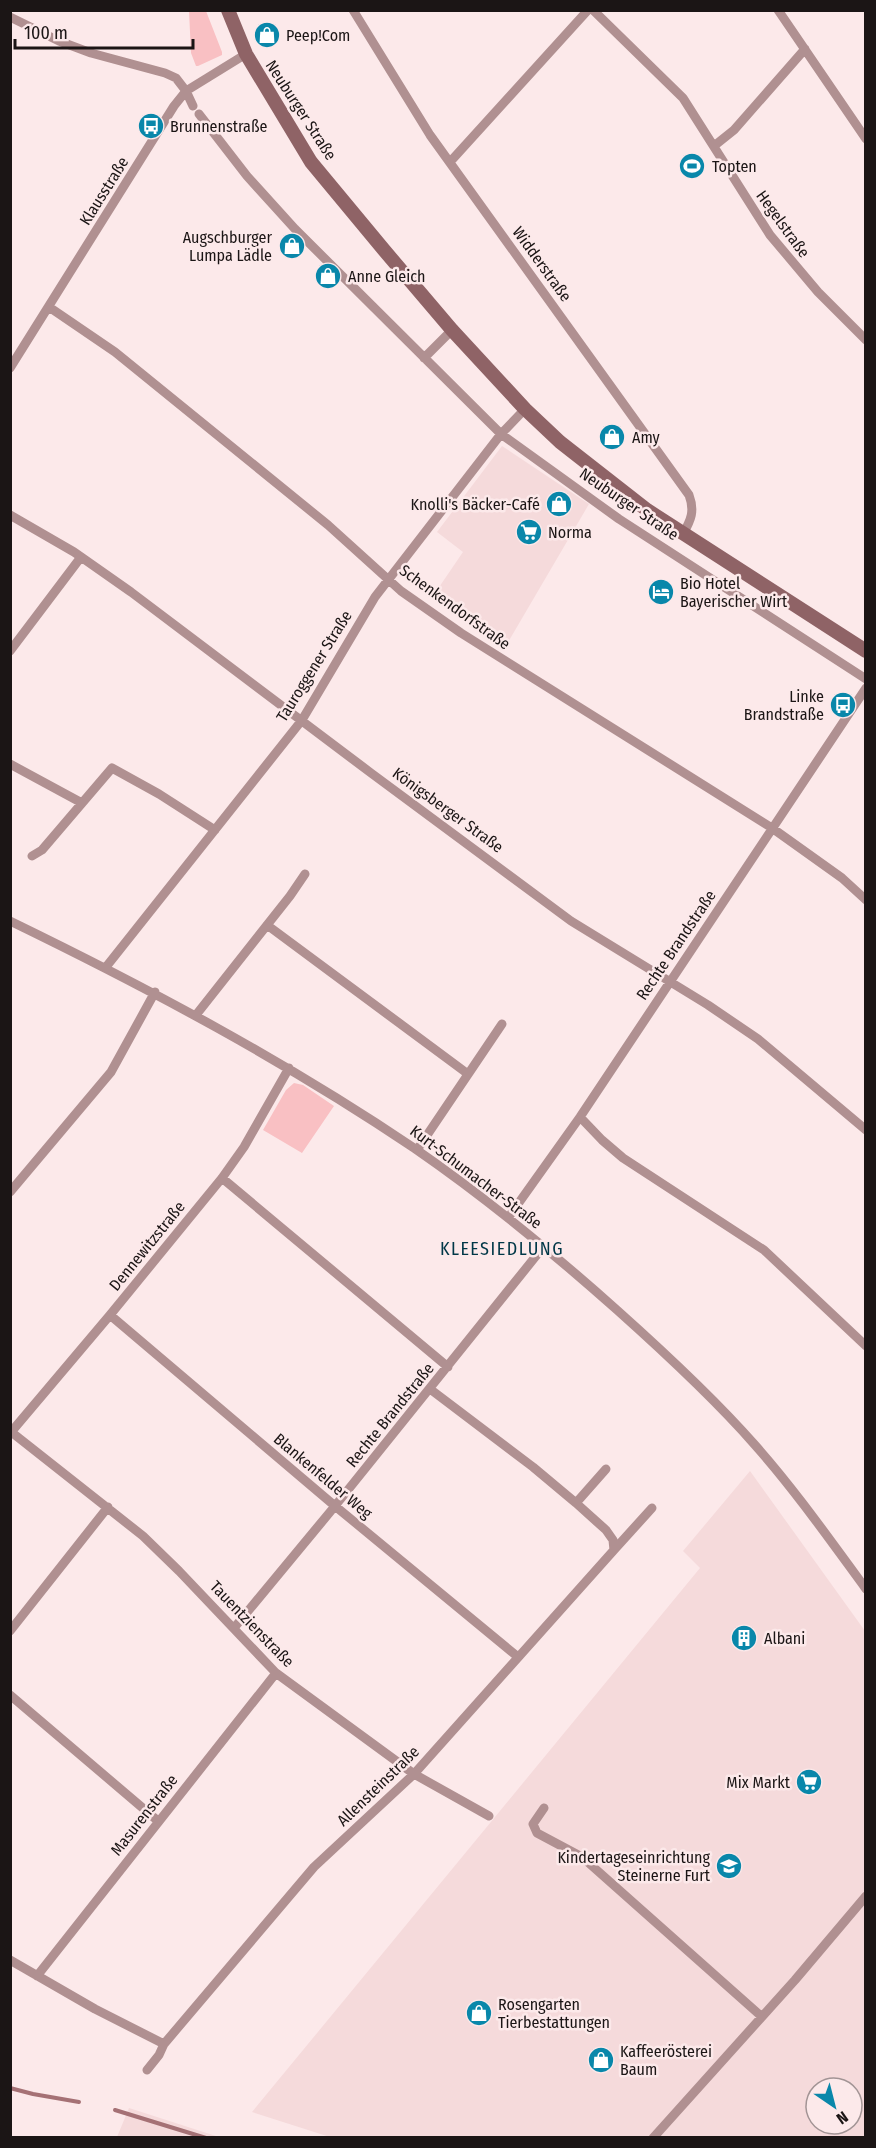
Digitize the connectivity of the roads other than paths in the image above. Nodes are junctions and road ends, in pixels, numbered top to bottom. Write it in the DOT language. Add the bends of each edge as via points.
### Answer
graph roads {
  1 [pos="228,10"];
  2 [pos="353,10"];
  3 [pos="588,10"];
  4 [pos="593,10"];
  5 [pos="778,10"];
  6 [pos="12,20"];
  7 [pos="805,49"];
  8 [pos="246,54"];
  9 [pos="186,91"];
  10 [pos="866,139"];
  11 [pos="714,146"];
  12 [pos="450,162"];
  13 [pos="49,307"];
  14 [pos="452,330"];
  15 [pos="866,340"];
  16 [pos="424,358"];
  17 [pos="10,368"];
  18 [pos="525,409"];
  19 [pos="501,434"];
  20 [pos="10,515"];
  21 [pos="683,534"];
  22 [pos="81,557"];
  23 [pos="390,579"];
  24 [pos="10,651"];
  25 [pos="866,651"];
  26 [pos="866,679"];
  27 [pos="866,688"];
  28 [pos="302,720"];
  29 [pos="10,764"];
  30 [pos="82,803"];
  31 [pos="772,828"];
  32 [pos="215,831"];
  33 [pos="32,856"];
  34 [pos="305,874"];
  35 [pos="866,900"];
  36 [pos="10,921"];
  37 [pos="267,926"];
  38 [pos="106,967"];
  39 [pos="670,981"];
  40 [pos="154,992"];
  41 [pos="196,1015"];
  42 [pos="502,1024"];
  43 [pos="289,1068"];
  44 [pos="468,1074"];
  45 [pos="580,1117"];
  46 [pos="866,1130"];
  47 [pos="417,1150"];
  48 [pos="222,1178"];
  49 [pos="10,1192"];
  50 [pos="508,1218"];
  51 [pos="544,1246"];
  52 [pos="110,1316"];
  53 [pos="866,1346"];
  54 [pos="448,1366"];
  55 [pos="430,1389"];
  56 [pos="11,1431"];
  57 [pos="606,1469"];
  58 [pos="576,1503"];
  59 [pos="335,1506"];
  60 [pos="108,1507"];
  61 [pos="652,1508"];
  62 [pos="614,1551"];
  63 [pos="866,1589"];
  64 [pos="234,1628"];
  65 [pos="10,1631"];
  66 [pos="518,1657"];
  67 [pos="276,1673"];
  68 [pos="10,1695"];
  69 [pos="414,1774"];
  70 [pos="544,1808"];
  71 [pos="489,1816"];
  72 [pos="158,1821"];
  73 [pos="866,1896"];
  74 [pos="10,1960"];
  75 [pos="37,1976"];
  76 [pos="761,2016"];
  77 [pos="164,2044"];
  78 [pos="147,2070"];
  79 [pos="653,2138"];
  1 -- 8 [label="street, Neuburger Straße"];
  2 -- 12 [label="street, Widderstraße"];
  3 -- 12 [label="street"];
  4 -- 11 [label="street, Hegelstraße" via="671,83"];
  5 -- 7 [label="street"];
  6 -- 9 [label="street" via="91,53 165,73 176,78"];
  7 -- 10 [label="street"];
  7 -- 11 [label="street" via="734,130"];
  8 -- 9 [label="street, Klausstraße"];
  8 -- 14 [label="street, Neuburger Straße" via="311,162"];
  9 -- 13 [label="street, Klausstraße"];
  9 -- 16 [label="street" via="247,176"];
  11 -- 15 [label="street, Hegelstraße" via="770,235 818,292"];
  12 -- 21 [label="street, Widderstraße" via="689,495 693,513"];
  13 -- 17 [label="street, Klausstraße"];
  13 -- 23 [label="street, Schenkendorfstraße" via="115,352"];
  14 -- 16 [label="street"];
  14 -- 18 [label="street, Neuburger Straße"];
  16 -- 19 [label="street, Neuburger Straße"];
  18 -- 19 [label="street, Tauroggener Straße"];
  18 -- 21 [label="street, Neuburger Straße" via="623,492"];
  19 -- 23 [label="street, Tauroggener Straße"];
  19 -- 26 [label="street, Neuburger Straße" via="619,519"];
  20 -- 22 [label="street, Königsberger Straße"];
  21 -- 25 [label="street, Neuburger Straße"];
  22 -- 24 [label="street"];
  22 -- 28 [label="street, Königsberger Straße"];
  23 -- 28 [label="street, Tauroggener Straße" via="375,597"];
  23 -- 31 [label="street, Schenkendorfstraße" via="460,633"];
  27 -- 31 [label="street, Rechte Brandstraße"];
  28 -- 32 [label="street, Tauroggener Straße"];
  28 -- 39 [label="street, Königsberger Straße" via="571,921"];
  29 -- 30 [label="street"];
  30 -- 32 [label="street" via="112,768"];
  30 -- 33 [label="street" via="42,850"];
  31 -- 35 [label="street, Schenkendorfstraße"];
  31 -- 39 [label="street, Rechte Brandstraße"];
  32 -- 38 [label="street, Tauroggener Straße"];
  34 -- 37 [label="street"];
  36 -- 38 [label="street, Kurt-Schumacher-Straße"];
  37 -- 41 [label="street"];
  37 -- 44 [label="street"];
  38 -- 40 [label="street, Kurt-Schumacher-Straße"];
  39 -- 45 [label="street, Rechte Brandstraße"];
  39 -- 46 [label="street, Königsberger Straße" via="758,1039"];
  40 -- 41 [label="street, Kurt-Schumacher-Straße"];
  40 -- 49 [label="street" via="111,1072"];
  41 -- 43 [label="street, Kurt-Schumacher-Straße"];
  42 -- 44 [label="street"];
  43 -- 47 [label="street, Kurt-Schumacher-Straße"];
  43 -- 48 [label="street, Dennewitzstraße"];
  44 -- 47 [label="street"];
  45 -- 50 [label="street, Rechte Brandstraße"];
  45 -- 53 [label="street" via="623,1158 764,1250"];
  47 -- 50 [label="street, Kurt-Schumacher-Straße"];
  48 -- 52 [label="street, Dennewitzstraße"];
  48 -- 54 [label="street"];
  50 -- 51 [label="street, Kurt-Schumacher-Straße"];
  51 -- 54 [label="street, Rechte Brandstraße"];
  51 -- 63 [label="street, Kurt-Schumacher-Straße" via="662,1351 752,1442"];
  52 -- 56 [label="street, Dennewitzstraße"];
  52 -- 59 [label="street, Blankenfelder Weg"];
  54 -- 55 [label="street, Rechte Brandstraße"];
  55 -- 58 [label="street"];
  55 -- 59 [label="street, Rechte Brandstraße"];
  56 -- 60 [label="street, Tauentzienstraße"];
  57 -- 58 [label="street"];
  58 -- 62 [label="street" via="606,1530"];
  59 -- 64 [label="street, Rechte Brandstraße"];
  59 -- 66 [label="street, Blankenfelder Weg"];
  60 -- 64 [label="street, Tauentzienstraße" via="172,1564"];
  60 -- 65 [label="street"];
  61 -- 62 [label="street, Allensteinstraße"];
  62 -- 66 [label="street, Allensteinstraße"];
  64 -- 67 [label="street, Tauentzienstraße"];
  66 -- 69 [label="street, Allensteinstraße"];
  67 -- 69 [label="street, Tauentzienstraße"];
  67 -- 72 [label="street, Masurenstraße"];
  68 -- 72 [label="street"];
  69 -- 71 [label="street, Tauentzienstraße"];
  69 -- 77 [label="street, Allensteinstraße" via="314,1867"];
  70 -- 76 [label="street" via="533,1824 537,1833 582,1857"];
  72 -- 75 [label="street, Masurenstraße"];
  73 -- 76 [label="street"];
  74 -- 75 [label="street"];
  75 -- 77 [label="street"];
  76 -- 79 [label="street"];
  77 -- 78 [label="street, Allensteinstraße"];
}
